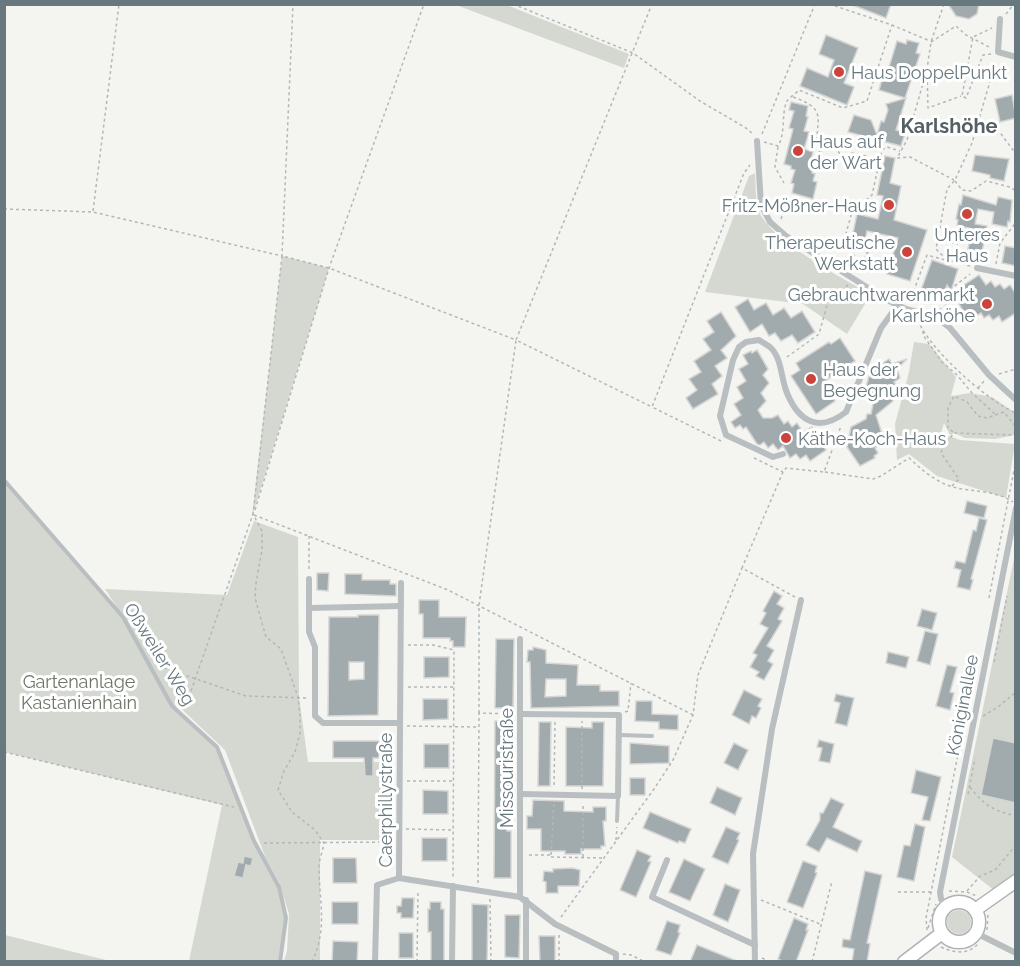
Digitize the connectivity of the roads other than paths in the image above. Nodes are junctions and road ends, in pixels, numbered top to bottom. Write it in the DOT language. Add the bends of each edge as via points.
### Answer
graph roads {
  1 [pos="1000,19"];
  2 [pos="1016,57"];
  3 [pos="757,141"];
  4 [pos="977,268"];
  5 [pos="1016,276"];
  6 [pos="897,306"];
  7 [pos="1016,400"];
  8 [pos="783,454"];
  9 [pos="4,480"];
  10 [pos="1016,506"];
  11 [pos="309,579"];
  12 [pos="401,583"];
  13 [pos="801,600"];
  14 [pos="401,606"];
  15 [pos="309,608"];
  16 [pos="520,639"];
  17 [pos="521,714"];
  18 [pos="400,724"];
  19 [pos="619,735"];
  20 [pos="652,736"];
  21 [pos="521,794"];
  22 [pos="618,796"];
  23 [pos="617,821"];
  24 [pos="667,860"];
  25 [pos="399,878"];
  26 [pos="1016,881"];
  27 [pos="453,886"];
  28 [pos="523,899"];
  29 [pos="944,902"];
  30 [pos="980,907"];
  31 [pos="942,933"];
  32 [pos="976,933"];
  33 [pos="755,945"];
  34 [pos="1016,953"];
  35 [pos="280,962"];
  36 [pos="375,962"];
  37 [pos="452,962"];
  38 [pos="526,962"];
  39 [pos="616,962"];
  40 [pos="755,962"];
  41 [pos="904,962"];
  1 -- 2 [label="street" via="998,52"];
  3 -- 6 [label="street" via="764,214 777,229"];
  4 -- 5 [label="street"];
  6 -- 7 [label="street" via="931,316 950,328 989,375"];
  6 -- 8 [label="street" via="881,328 846,412 836,420 820,424 803,417 787,393 771,348 759,340 739,347 720,416 726,435 773,457"];
  9 -- 35 [label="lane, Oßweiler Weg" via="123,617 172,706 217,747 254,841 279,887 286,918"];
  10 -- 29 [label="street, Königinallee" via="940,892"];
  11 -- 15 [label="street, Caerphillystraße"];
  12 -- 14 [label="street, Caerphillystraße"];
  13 -- 33 [label="street" via="772,729 753,854"];
  14 -- 15 [label="street"];
  14 -- 18 [label="street, Caerphillystraße"];
  15 -- 18 [label="street, Caerphillystraße" via="309,632 315,647 315,716 323,723"];
  16 -- 17 [label="street, Missouristraße"];
  17 -- 19 [label="street" via="619,715"];
  17 -- 21 [label="street, Missouristraße"];
  18 -- 25 [label="street, Caerphillystraße"];
  19 -- 20 [label="lane"];
  19 -- 22 [label="street"];
  21 -- 22 [label="street"];
  21 -- 28 [label="street, Missouristraße"];
  22 -- 23 [label="lane"];
  24 -- 33 [label="street" via="652,897"];
  25 -- 27 [label="street"];
  25 -- 36 [label="street" via="376,885"];
  26 -- 30 [label="main road"];
  27 -- 28 [label="street"];
  27 -- 37 [label="street"];
  28 -- 38 [label="street, Missouristraße"];
  28 -- 39 [label="street" via="555,924 616,954"];
  29 -- 30 [label="main road"];
  29 -- 31 [label="main road" via="939,922"];
  30 -- 32 [label="main road"];
  31 -- 32 [label="main road" via="956,942"];
  31 -- 41 [label="main road"];
  32 -- 34 [label="street"];
  33 -- 40 [label="street"];
}
